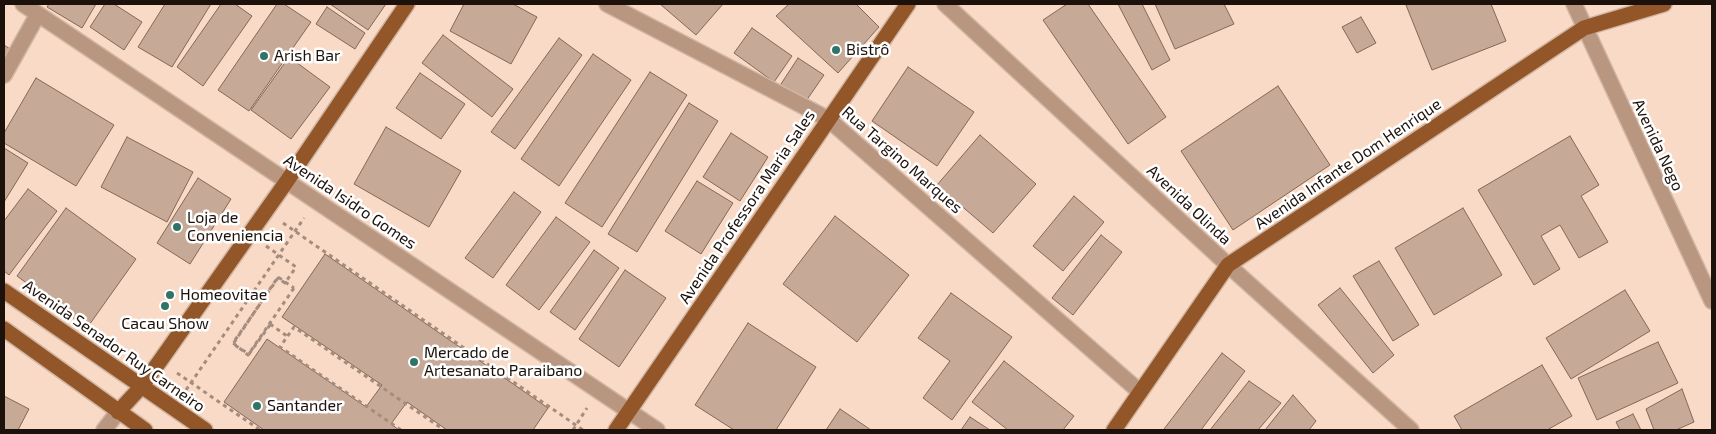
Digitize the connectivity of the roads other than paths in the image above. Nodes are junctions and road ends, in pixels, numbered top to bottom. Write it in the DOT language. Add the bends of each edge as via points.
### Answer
graph roads {
  1 [pos="23,4"];
  2 [pos="407,4"];
  3 [pos="607,4"];
  4 [pos="908,4"];
  5 [pos="945,4"];
  6 [pos="1574,4"];
  7 [pos="1664,4"];
  8 [pos="38,14"];
  9 [pos="1584,28"];
  10 [pos="4,75"];
  11 [pos="828,118"];
  12 [pos="287,181"];
  13 [pos="1228,265"];
  14 [pos="4,291"];
  15 [pos="1712,301"];
  16 [pos="4,329"];
  17 [pos="141,387"];
  18 [pos="1140,392"];
  19 [pos="118,412"];
  20 [pos="629,412"];
  21 [pos="104,430"];
  22 [pos="145,430"];
  23 [pos="205,430"];
  24 [pos="616,430"];
  25 [pos="656,430"];
  26 [pos="1114,430"];
  27 [pos="1411,430"];
  1 -- 8 [label="street, Avenida Isidro Gomes"];
  2 -- 12 [label="main road"];
  3 -- 11 [label="street, Rua Targino Marques"];
  4 -- 11 [label="main road, Avenida Professora Maria Sales"];
  5 -- 13 [label="street, Avenida Olinda"];
  6 -- 9 [label="street, Avenida Nego"];
  7 -- 9 [label="main road, Avenida Infante Dom Henrique"];
  8 -- 10 [label="street"];
  8 -- 12 [label="street, Avenida Isidro Gomes"];
  9 -- 13 [label="main road, Avenida Infante Dom Henrique"];
  9 -- 15 [label="street, Avenida Nego"];
  11 -- 18 [label="street, Rua Targino Marques"];
  11 -- 20 [label="main road, Avenida Professora Maria Sales"];
  12 -- 17 [label="main road"];
  12 -- 20 [label="street, Avenida Isidro Gomes"];
  13 -- 18 [label="main road, Avenida Infante Dom Henrique"];
  13 -- 27 [label="street, Avenida Olinda"];
  14 -- 17 [label="main road, Avenida Senador Ruy Carneiro"];
  16 -- 19 [label="main road"];
  17 -- 19 [label="main road"];
  17 -- 23 [label="main road, Avenida Senador Ruy Carneiro"];
  18 -- 26 [label="main road, Avenida Infante Dom Henrique"];
  19 -- 21 [label="street"];
  19 -- 22 [label="main road"];
  20 -- 24 [label="main road, Avenida Professora Maria Sales"];
  20 -- 25 [label="street, Avenida Isidro Gomes"];
}
